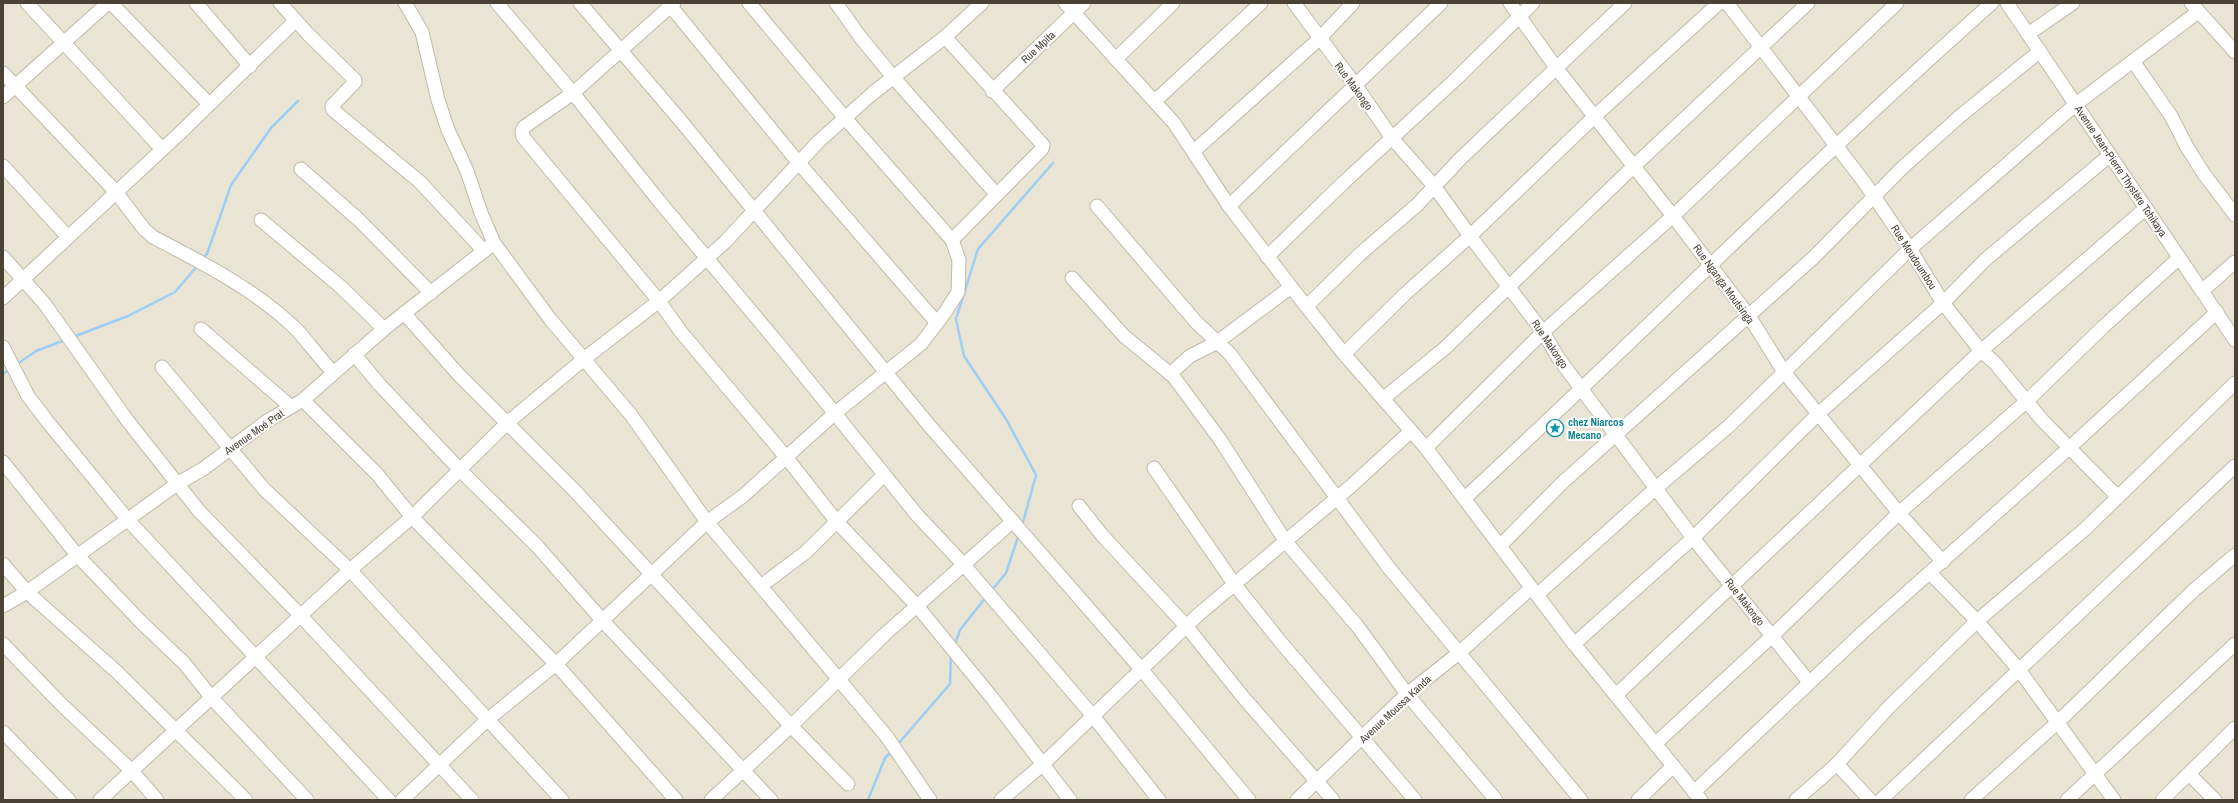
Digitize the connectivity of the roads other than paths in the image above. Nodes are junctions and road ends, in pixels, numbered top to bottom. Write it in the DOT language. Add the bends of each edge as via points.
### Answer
graph roads {
  1 [pos="27,3"];
  2 [pos="108,3"];
  3 [pos="111,3"];
  4 [pos="196,3"];
  5 [pos="280,3"];
  6 [pos="405,3"];
  7 [pos="497,3"];
  8 [pos="580,3"];
  9 [pos="749,3"];
  10 [pos="836,3"];
  11 [pos="1084,3"];
  12 [pos="1172,3"];
  13 [pos="1261,3"];
  14 [pos="1294,3"];
  15 [pos="1353,3"];
  16 [pos="1441,3"];
  17 [pos="1510,3"];
  18 [pos="1533,3"];
  19 [pos="1625,3"];
  20 [pos="1719,3"];
  21 [pos="1728,3"];
  22 [pos="1808,3"];
  23 [pos="1897,3"];
  24 [pos="1992,3"];
  25 [pos="2007,3"];
  26 [pos="2073,3"];
  27 [pos="671,4"];
  28 [pos="978,4"];
  29 [pos="2194,7"];
  30 [pos="1070,8"];
  31 [pos="1519,16"];
  32 [pos="295,20"];
  33 [pos="2028,34"];
  34 [pos="944,37"];
  35 [pos="1319,39"];
  36 [pos="63,42"];
  37 [pos="1761,45"];
  38 [pos="622,50"];
  39 [pos="2040,51"];
  40 [pos="2235,52"];
  41 [pos="1116,60"];
  42 [pos="2133,61"];
  43 [pos="250,66"];
  44 [pos="1557,69"];
  45 [pos="3,73"];
  46 [pos="894,78"];
  47 [pos="15,86"];
  48 [pos="1356,86"];
  49 [pos="992,91"];
  50 [pos="573,92"];
  51 [pos="1798,96"];
  52 [pos="3,97"];
  53 [pos="1156,100"];
  54 [pos="209,104"];
  55 [pos="2076,104"];
  56 [pos="1595,116"];
  57 [pos="845,118"];
  58 [pos="1392,138"];
  59 [pos="1837,146"];
  60 [pos="162,149"];
  61 [pos="1194,151"];
  62 [pos="2110,155"];
  63 [pos="798,162"];
  64 [pos="3,166"];
  65 [pos="1633,167"];
  66 [pos="301,169"];
  67 [pos="1434,186"];
  68 [pos="116,192"];
  69 [pos="996,194"];
  70 [pos="1874,198"];
  71 [pos="1097,206"];
  72 [pos="1229,206"];
  73 [pos="2146,208"];
  74 [pos="753,211"];
  75 [pos="2235,215"];
  76 [pos="1673,216"];
  77 [pos="262,220"];
  78 [pos="1470,236"];
  79 [pos="68,237"];
  80 [pos="952,240"];
  81 [pos="489,247"];
  82 [pos="1910,250"];
  83 [pos="3,257"];
  84 [pos="1267,257"];
  85 [pos="707,258"];
  86 [pos="2179,258"];
  87 [pos="2235,262"];
  88 [pos="1711,266"];
  89 [pos="1072,278"];
  90 [pos="23,280"];
  91 [pos="1291,287"];
  92 [pos="1508,287"];
  93 [pos="2202,291"];
  94 [pos="431,293"];
  95 [pos="3,298"];
  96 [pos="659,300"];
  97 [pos="1943,303"];
  98 [pos="1307,306"];
  99 [pos="2217,312"];
  100 [pos="404,313"];
  101 [pos="1749,316"];
  102 [pos="937,323"];
  103 [pos="201,329"];
  104 [pos="384,329"];
  105 [pos="1543,332"];
  106 [pos="2235,340"];
  107 [pos="1216,343"];
  108 [pos="3,347"];
  109 [pos="1981,351"];
  110 [pos="354,354"];
  111 [pos="1344,354"];
  112 [pos="584,359"];
  113 [pos="162,367"];
  114 [pos="333,372"];
  115 [pos="887,372"];
  116 [pos="1784,372"];
  117 [pos="1170,374"];
  118 [pos="2235,383"];
  119 [pos="1582,390"];
  120 [pos="1384,398"];
  121 [pos="302,400"];
  122 [pos="2028,400"];
  123 [pos="290,406"];
  124 [pos="834,414"];
  125 [pos="1818,414"];
  126 [pos="507,423"];
  127 [pos="1411,431"];
  128 [pos="1616,434"];
  129 [pos="1426,448"];
  130 [pos="2069,448"];
  131 [pos="229,449"];
  132 [pos="786,457"];
  133 [pos="3,462"];
  134 [pos="1861,465"];
  135 [pos="2235,466"];
  136 [pos="1154,468"];
  137 [pos="460,470"];
  138 [pos="884,475"];
  139 [pos="177,484"];
  140 [pos="1656,488"];
  141 [pos="2118,497"];
  142 [pos="1465,498"];
  143 [pos="1336,499"];
  144 [pos="1079,506"];
  145 [pos="1899,513"];
  146 [pos="412,517"];
  147 [pos="128,520"];
  148 [pos="1013,521"];
  149 [pos="707,522"];
  150 [pos="837,522"];
  151 [pos="1693,538"];
  152 [pos="1286,542"];
  153 [pos="1500,546"];
  154 [pos="77,555"];
  155 [pos="2235,555"];
  156 [pos="1943,562"];
  157 [pos="3,564"];
  158 [pos="964,565"];
  159 [pos="350,570"];
  160 [pos="1930,573"];
  161 [pos="651,574"];
  162 [pos="1235,585"];
  163 [pos="761,586"];
  164 [pos="1732,586"];
  165 [pos="1534,591"];
  166 [pos="27,592"];
  167 [pos="3,606"];
  168 [pos="918,607"];
  169 [pos="301,616"];
  170 [pos="602,620"];
  171 [pos="1977,621"];
  172 [pos="1187,627"];
  173 [pos="1772,637"];
  174 [pos="3,644"];
  175 [pos="1574,644"];
  176 [pos="2235,644"];
  177 [pos="1459,653"];
  178 [pos="256,657"];
  179 [pos="556,664"];
  180 [pos="1142,670"];
  181 [pos="2020,671"];
  182 [pos="837,680"];
  183 [pos="1809,682"];
  184 [pos="1407,694"];
  185 [pos="1616,695"];
  186 [pos="212,698"];
  187 [pos="1093,716"];
  188 [pos="487,720"];
  189 [pos="2058,722"];
  190 [pos="791,726"];
  191 [pos="2235,728"];
  192 [pos="177,730"];
  193 [pos="3,732"];
  194 [pos="1362,739"];
  195 [pos="1655,744"];
  196 [pos="1043,764"];
  197 [pos="1837,764"];
  198 [pos="439,766"];
  199 [pos="1673,766"];
  200 [pos="743,770"];
  201 [pos="132,771"];
  202 [pos="2189,774"];
  203 [pos="2096,775"];
  204 [pos="1317,780"];
  205 [pos="848,784"];
  206 [pos="1698,796"];
  207 [pos="68,800"];
  208 [pos="100,800"];
  209 [pos="157,800"];
  210 [pos="246,800"];
  211 [pos="307,800"];
  212 [pos="389,800"];
  213 [pos="402,800"];
  214 [pos="472,800"];
  215 [pos="562,800"];
  216 [pos="676,800"];
  217 [pos="711,800"];
  218 [pos="771,800"];
  219 [pos="930,800"];
  220 [pos="1001,800"];
  221 [pos="1070,800"];
  222 [pos="1159,800"];
  223 [pos="1249,800"];
  224 [pos="1297,800"];
  225 [pos="1332,800"];
  226 [pos="1415,800"];
  227 [pos="1496,800"];
  228 [pos="1581,800"];
  229 [pos="1638,800"];
  230 [pos="1796,800"];
  231 [pos="1870,800"];
  232 [pos="1881,800"];
  233 [pos="1972,800"];
  234 [pos="2067,800"];
  235 [pos="2114,800"];
  236 [pos="2162,800"];
  237 [pos="2215,800"];
  1 -- 36 [label="street"];
  2 -- 36 [label="street"];
  3 -- 54 [label="street"];
  4 -- 43 [label="street"];
  5 -- 32 [label="street"];
  6 -- 81 [label="street" via="422,32 438,100 448,130 467,171"];
  7 -- 50 [label="street"];
  8 -- 38 [label="street"];
  9 -- 57 [label="street"];
  10 -- 46 [label="street"];
  11 -- 30 [label="street, Rue Mpita"];
  12 -- 41 [label="street"];
  13 -- 53 [label="street"];
  14 -- 35 [label="street, Rue Makongo"];
  15 -- 35 [label="street"];
  16 -- 48 [label="street"];
  17 -- 31 [label="street, Rue Nganga Moutsinga"];
  18 -- 31 [label="street"];
  19 -- 44 [label="street"];
  20 -- 56 [label="street"];
  21 -- 37 [label="street, Rue Moudoumbou"];
  22 -- 37 [label="street"];
  23 -- 51 [label="street"];
  24 -- 59 [label="street"];
  25 -- 33 [label="street, Avenue Jean-Pierre Thystère Tchikaya"];
  26 -- 33 [label="street"];
  27 -- 38 [label="street"];
  27 -- 63 [label="street"];
  28 -- 34 [label="street"];
  29 -- 40 [label="street"];
  29 -- 42 [label="street, Avenue Moussa Kanda"];
  30 -- 41 [label="street"];
  30 -- 49 [label="street, Rue Mpita"];
  31 -- 44 [label="street, Rue Nganga Moutsinga"];
  31 -- 58 [label="street"];
  32 -- 43 [label="street"];
  32 -- 81 [label="street" via="355,80 332,106 333,110 420,182"];
  33 -- 39 [label="street, Avenue Jean-Pierre Thystère Tchikaya"];
  34 -- 46 [label="street"];
  34 -- 49 [label="street"];
  35 -- 48 [label="street, Rue Makongo"];
  35 -- 61 [label="street"];
  36 -- 47 [label="street"];
  36 -- 60 [label="street"];
  37 -- 51 [label="street, Rue Moudoumbou"];
  37 -- 65 [label="street"];
  38 -- 50 [label="street"];
  38 -- 74 [label="street"];
  39 -- 55 [label="street, Avenue Jean-Pierre Thystère Tchikaya"];
  39 -- 70 [label="street" via="1902,168"];
  41 -- 53 [label="street"];
  42 -- 55 [label="street, Avenue Moussa Kanda"];
  42 -- 75 [label="street" via="2171,116 2204,174"];
  43 -- 54 [label="street"];
  44 -- 56 [label="street, Rue Nganga Moutsinga"];
  44 -- 67 [label="street"];
  45 -- 47 [label="street"];
  46 -- 57 [label="street"];
  46 -- 69 [label="street"];
  47 -- 52 [label="street"];
  47 -- 68 [label="street"];
  48 -- 58 [label="street, Rue Makongo"];
  48 -- 72 [label="street"];
  49 -- 69 [label="street" via="1043,145 1042,149"];
  50 -- 85 [label="street"];
  50 -- 96 [label="street" via="524,127 523,137"];
  51 -- 59 [label="street, Rue Moudoumbou"];
  51 -- 76 [label="street"];
  53 -- 61 [label="street"];
  54 -- 60 [label="street"];
  55 -- 62 [label="street, Avenue Jean-Pierre Thystère Tchikaya"];
  55 -- 82 [label="street, Avenue Moussa Kanda"];
  56 -- 65 [label="street, Rue Nganga Moutsinga"];
  56 -- 78 [label="street"];
  57 -- 63 [label="street"];
  57 -- 80 [label="street"];
  58 -- 67 [label="street, Rue Makongo"];
  58 -- 84 [label="street"];
  59 -- 70 [label="street, Rue Moudoumbou"];
  59 -- 88 [label="street" via="1772,205"];
  60 -- 68 [label="street"];
  61 -- 72 [label="street"];
  62 -- 73 [label="street, Avenue Jean-Pierre Thystère Tchikaya"];
  62 -- 97 [label="street" via="2023,226"];
  63 -- 74 [label="street"];
  63 -- 102 [label="street"];
  64 -- 79 [label="street"];
  65 -- 76 [label="street, Rue Nganga Moutsinga"];
  65 -- 92 [label="street"];
  66 -- 94 [label="street" via="359,220"];
  67 -- 78 [label="street, Rue Makongo"];
  67 -- 98 [label="street" via="1417,205 1360,254"];
  68 -- 79 [label="street"];
  68 -- 114 [label="street" via="153,237 221,274 253,295 298,331"];
  69 -- 80 [label="street"];
  70 -- 82 [label="street, Rue Moudoumbou"];
  70 -- 101 [label="street"];
  71 -- 107 [label="street"];
  72 -- 84 [label="street"];
  73 -- 86 [label="street, Avenue Jean-Pierre Thystère Tchikaya"];
  73 -- 109 [label="street"];
  74 -- 85 [label="street"];
  74 -- 115 [label="street"];
  76 -- 88 [label="street, Rue Nganga Moutsinga"];
  76 -- 105 [label="street"];
  77 -- 104 [label="street" via="341,287"];
  78 -- 92 [label="street, Rue Makongo"];
  78 -- 111 [label="street" via="1405,294"];
  79 -- 90 [label="street"];
  80 -- 102 [label="street" via="959,260 958,292"];
  81 -- 94 [label="street, Avenue Moé Prat"];
  81 -- 112 [label="street"];
  82 -- 97 [label="street, Rue Moudoumbou"];
  82 -- 116 [label="street, Avenue Moussa Kanda"];
  83 -- 90 [label="street"];
  84 -- 91 [label="street"];
  85 -- 96 [label="street"];
  85 -- 124 [label="street"];
  86 -- 93 [label="street, Avenue Jean-Pierre Thystère Tchikaya"];
  86 -- 122 [label="street"];
  87 -- 93 [label="street"];
  88 -- 101 [label="street, Rue Nganga Moutsinga"];
  88 -- 119 [label="street"];
  89 -- 117 [label="street" via="1124,336"];
  90 -- 95 [label="street"];
  90 -- 139 [label="street" via="68,335 108,394"];
  91 -- 98 [label="street"];
  91 -- 107 [label="street"];
  92 -- 105 [label="street, Rue Makongo"];
  92 -- 120 [label="street" via="1445,348"];
  93 -- 99 [label="street, Avenue Jean-Pierre Thystère Tchikaya"];
  94 -- 100 [label="street, Avenue Moé Prat"];
  96 -- 112 [label="street"];
  96 -- 132 [label="street" via="681,332"];
  97 -- 109 [label="street, Rue Moudoumbou"];
  97 -- 125 [label="street"];
  98 -- 111 [label="street"];
  99 -- 106 [label="street, Avenue Jean-Pierre Thystère Tchikaya"];
  99 -- 130 [label="street"];
  100 -- 104 [label="street, Avenue Moé Prat"];
  100 -- 126 [label="street" via="459,375"];
  101 -- 116 [label="street, Rue Nganga Moutsinga"];
  101 -- 128 [label="street"];
  102 -- 115 [label="street" via="921,344"];
  103 -- 123 [label="street"];
  104 -- 110 [label="street, Avenue Moé Prat"];
  105 -- 119 [label="street, Rue Makongo"];
  105 -- 129 [label="street"];
  107 -- 117 [label="street" via="1190,356"];
  107 -- 143 [label="street" via="1230,354 1317,469"];
  108 -- 147 [label="street" via="28,396"];
  109 -- 122 [label="street, Rue Moudoumbou"];
  109 -- 134 [label="street"];
  110 -- 114 [label="street, Avenue Moé Prat"];
  110 -- 137 [label="street"];
  111 -- 120 [label="street"];
  112 -- 126 [label="street"];
  112 -- 149 [label="street" via="631,415"];
  113 -- 131 [label="street"];
  114 -- 121 [label="street, Avenue Moé Prat"];
  115 -- 124 [label="street"];
  115 -- 148 [label="street" via="928,424"];
  116 -- 125 [label="street, Rue Nganga Moutsinga"];
  116 -- 140 [label="street, Avenue Moussa Kanda" via="1729,426"];
  117 -- 152 [label="street" via="1219,438"];
  118 -- 141 [label="street"];
  119 -- 128 [label="street, Rue Makongo"];
  119 -- 142 [label="street"];
  120 -- 127 [label="street"];
  121 -- 123 [label="street, Avenue Moé Prat"];
  121 -- 146 [label="street" via="377,474"];
  122 -- 130 [label="street, Rue Moudoumbou" via="2042,420"];
  122 -- 145 [label="street"];
  123 -- 131 [label="street, Avenue Moé Prat"];
  124 -- 132 [label="street"];
  124 -- 138 [label="street"];
  125 -- 134 [label="street, Rue Nganga Moutsinga"];
  125 -- 151 [label="street"];
  126 -- 137 [label="street"];
  126 -- 161 [label="street" via="574,490"];
  127 -- 129 [label="street"];
  127 -- 143 [label="street"];
  128 -- 140 [label="street, Rue Makongo"];
  128 -- 153 [label="street" via="1562,483"];
  129 -- 142 [label="street"];
  130 -- 141 [label="street, Rue Moudoumbou"];
  130 -- 156 [label="street"];
  131 -- 139 [label="street, Avenue Moé Prat" via="203,469"];
  131 -- 159 [label="street" via="264,489"];
  132 -- 149 [label="street" via="743,496"];
  132 -- 150 [label="street"];
  133 -- 154 [label="street"];
  134 -- 145 [label="street, Rue Nganga Moutsinga"];
  134 -- 164 [label="street"];
  135 -- 181 [label="street"];
  136 -- 162 [label="street"];
  137 -- 146 [label="street"];
  137 -- 170 [label="street" via="537,546"];
  138 -- 150 [label="street"];
  138 -- 158 [label="street"];
  139 -- 147 [label="street, Avenue Moé Prat"];
  139 -- 169 [label="street" via="199,511"];
  140 -- 151 [label="street, Rue Makongo"];
  140 -- 165 [label="street, Avenue Moussa Kanda"];
  141 -- 171 [label="street" via="2085,529"];
  142 -- 153 [label="street"];
  143 -- 152 [label="street"];
  143 -- 177 [label="street"];
  144 -- 172 [label="street" via="1102,535"];
  145 -- 156 [label="street, Rue Nganga Moutsinga"];
  145 -- 173 [label="street"];
  146 -- 159 [label="street"];
  146 -- 179 [label="street"];
  147 -- 154 [label="street, Avenue Moé Prat"];
  147 -- 178 [label="street"];
  148 -- 158 [label="street"];
  148 -- 180 [label="street"];
  149 -- 161 [label="street"];
  149 -- 163 [label="street"];
  150 -- 163 [label="street" via="806,552"];
  150 -- 168 [label="street"];
  151 -- 164 [label="street, Rue Makongo"];
  151 -- 175 [label="street"];
  152 -- 162 [label="street"];
  152 -- 184 [label="street" via="1358,627"];
  153 -- 165 [label="street"];
  154 -- 166 [label="street, Avenue Moé Prat"];
  154 -- 186 [label="street" via="184,663"];
  155 -- 189 [label="street" via="2193,591"];
  156 -- 160 [label="street"];
  157 -- 166 [label="street"];
  158 -- 168 [label="street"];
  158 -- 187 [label="street"];
  159 -- 169 [label="street"];
  159 -- 188 [label="street"];
  160 -- 171 [label="street"];
  160 -- 183 [label="street"];
  161 -- 170 [label="street"];
  161 -- 190 [label="street"];
  162 -- 172 [label="street"];
  162 -- 194 [label="street"];
  163 -- 182 [label="street"];
  164 -- 173 [label="street, Rue Makongo"];
  164 -- 185 [label="street"];
  165 -- 175 [label="street"];
  165 -- 177 [label="street, Avenue Moussa Kanda"];
  166 -- 167 [label="street, Avenue Moé Prat"];
  166 -- 192 [label="street" via="117,672"];
  168 -- 182 [label="street"];
  168 -- 196 [label="street"];
  169 -- 178 [label="street"];
  169 -- 198 [label="street"];
  170 -- 179 [label="street"];
  170 -- 200 [label="street"];
  171 -- 181 [label="street"];
  171 -- 197 [label="street" via="1888,708"];
  172 -- 180 [label="street"];
  172 -- 204 [label="street" via="1243,697"];
  173 -- 183 [label="street, Rue Makongo"];
  173 -- 195 [label="street"];
  174 -- 201 [label="street" via="61,704"];
  175 -- 185 [label="street"];
  176 -- 203 [label="street"];
  177 -- 184 [label="street, Avenue Moussa Kanda"];
  177 -- 228 [label="street"];
  178 -- 186 [label="street"];
  178 -- 212 [label="street"];
  179 -- 188 [label="street"];
  179 -- 216 [label="street"];
  180 -- 187 [label="street"];
  180 -- 223 [label="street"];
  181 -- 189 [label="street"];
  181 -- 232 [label="street"];
  182 -- 190 [label="street"];
  182 -- 219 [label="street" via="887,737"];
  183 -- 206 [label="street"];
  184 -- 194 [label="street, Avenue Moussa Kanda"];
  184 -- 227 [label="street"];
  185 -- 195 [label="street"];
  186 -- 192 [label="street"];
  186 -- 211 [label="street"];
  187 -- 196 [label="street"];
  187 -- 222 [label="street"];
  188 -- 198 [label="street"];
  188 -- 215 [label="street"];
  189 -- 203 [label="street"];
  189 -- 233 [label="street"];
  190 -- 200 [label="street"];
  190 -- 205 [label="street"];
  191 -- 202 [label="street"];
  192 -- 201 [label="street"];
  192 -- 210 [label="street"];
  193 -- 207 [label="street"];
  194 -- 204 [label="street, Avenue Moussa Kanda"];
  194 -- 226 [label="street" via="1390,768"];
  195 -- 199 [label="street"];
  196 -- 220 [label="street"];
  196 -- 221 [label="street"];
  197 -- 230 [label="street"];
  197 -- 231 [label="street"];
  198 -- 213 [label="street"];
  198 -- 214 [label="street"];
  199 -- 206 [label="street"];
  199 -- 229 [label="street"];
  200 -- 217 [label="street"];
  200 -- 218 [label="street"];
  201 -- 208 [label="street"];
  201 -- 209 [label="street"];
  202 -- 236 [label="street"];
  202 -- 237 [label="street"];
  203 -- 234 [label="street"];
  203 -- 235 [label="street"];
  204 -- 224 [label="street, Avenue Moussa Kanda"];
  204 -- 225 [label="street"];
}
